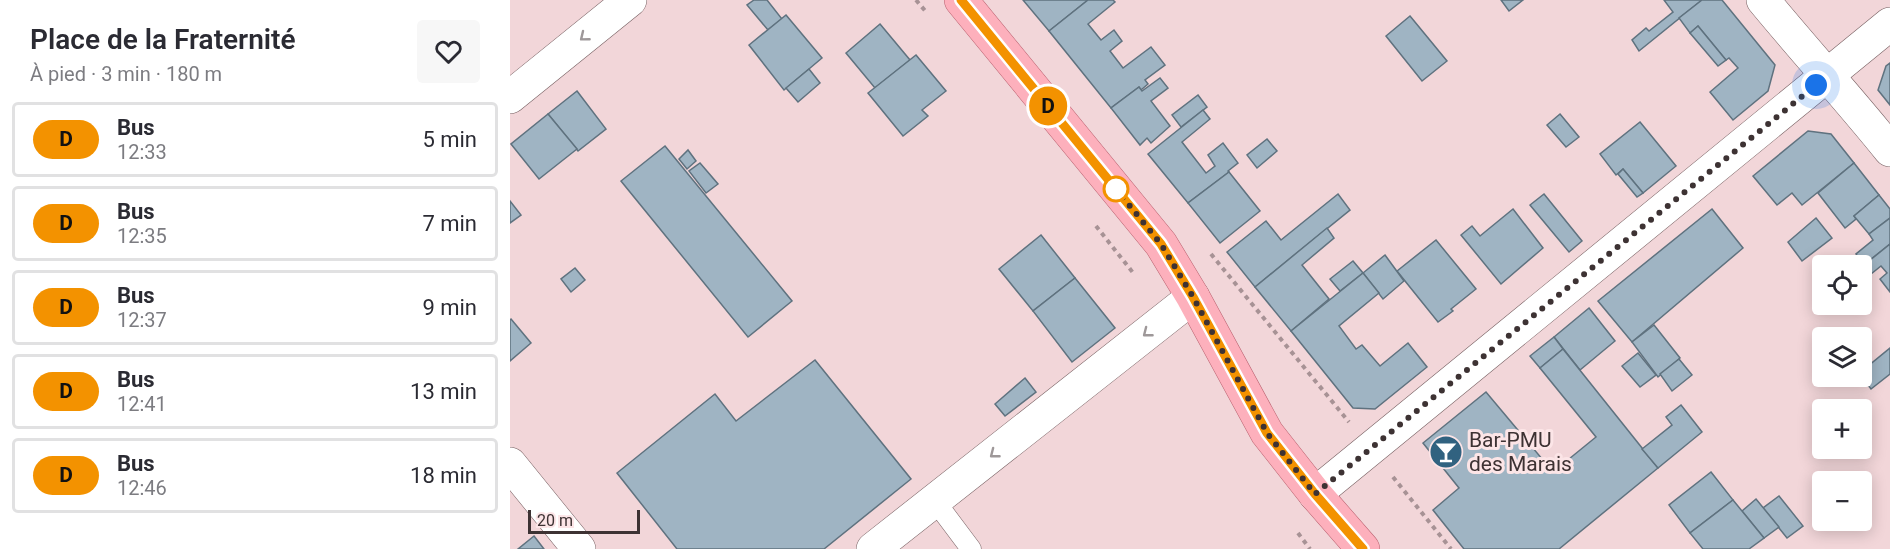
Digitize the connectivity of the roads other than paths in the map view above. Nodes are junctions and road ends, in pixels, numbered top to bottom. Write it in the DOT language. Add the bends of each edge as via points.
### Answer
graph roads {
  1 [pos="630,0"];
  2 [pos="961,0"];
  3 [pos="1763,0"];
  4 [pos="1890,24"];
  5 [pos="1827,76"];
  6 [pos="510,97"];
  7 [pos="1890,150"];
  8 [pos="1193,297"];
  9 [pos="510,464"];
  10 [pos="1315,494"];
  11 [pos="935,501"];
  12 [pos="579,549"];
  13 [pos="873,549"];
  14 [pos="971,549"];
  15 [pos="1363,549"];
  1 -- 6 [label="street, one-way"];
  2 -- 8 [label="main road" via="1161,244"];
  3 -- 5 [label="street"];
  4 -- 5 [label="street"];
  5 -- 7 [label="street"];
  5 -- 10 [label="street"];
  8 -- 10 [label="main road" via="1267,433"];
  8 -- 11 [label="street, one-way"];
  9 -- 12 [label="street"];
  10 -- 15 [label="main road"];
  11 -- 13 [label="street"];
  11 -- 14 [label="lane"];
}
